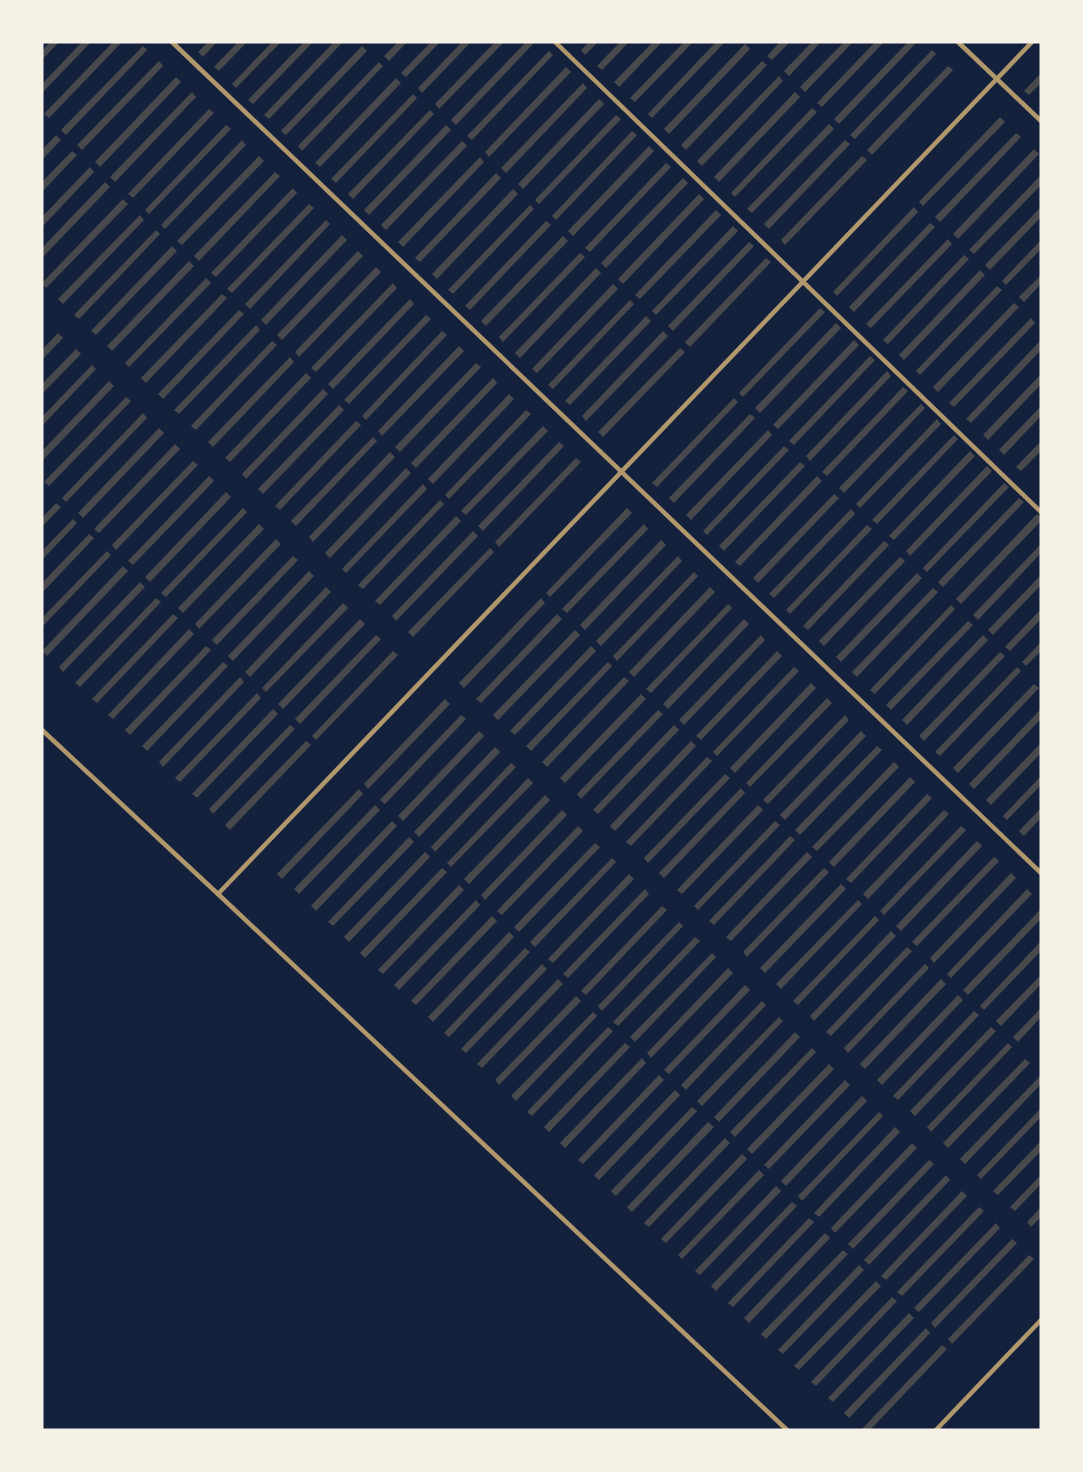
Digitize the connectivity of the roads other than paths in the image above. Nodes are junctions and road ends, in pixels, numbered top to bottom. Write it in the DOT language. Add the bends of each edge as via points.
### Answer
graph roads {
  1 [pos="172,42"];
  2 [pos="555,42"];
  3 [pos="958,42"];
  4 [pos="1032,42"];
  5 [pos="997,79"];
  6 [pos="1041,122"];
  7 [pos="803,282"];
  8 [pos="621,471"];
  9 [pos="1041,512"];
  10 [pos="42,730"];
  11 [pos="1041,873"];
  12 [pos="218,894"];
  13 [pos="1041,1320"];
  14 [pos="787,1430"];
  15 [pos="936,1430"];
  1 -- 8 [label="lane"];
  2 -- 7 [label="lane"];
  3 -- 5 [label="lane"];
  4 -- 5 [label="lane"];
  5 -- 6 [label="lane"];
  5 -- 7 [label="lane"];
  7 -- 8 [label="lane"];
  7 -- 9 [label="lane"];
  8 -- 11 [label="lane"];
  8 -- 12 [label="lane"];
  10 -- 12 [label="lane"];
  12 -- 14 [label="lane"];
  13 -- 15 [label="lane"];
}
